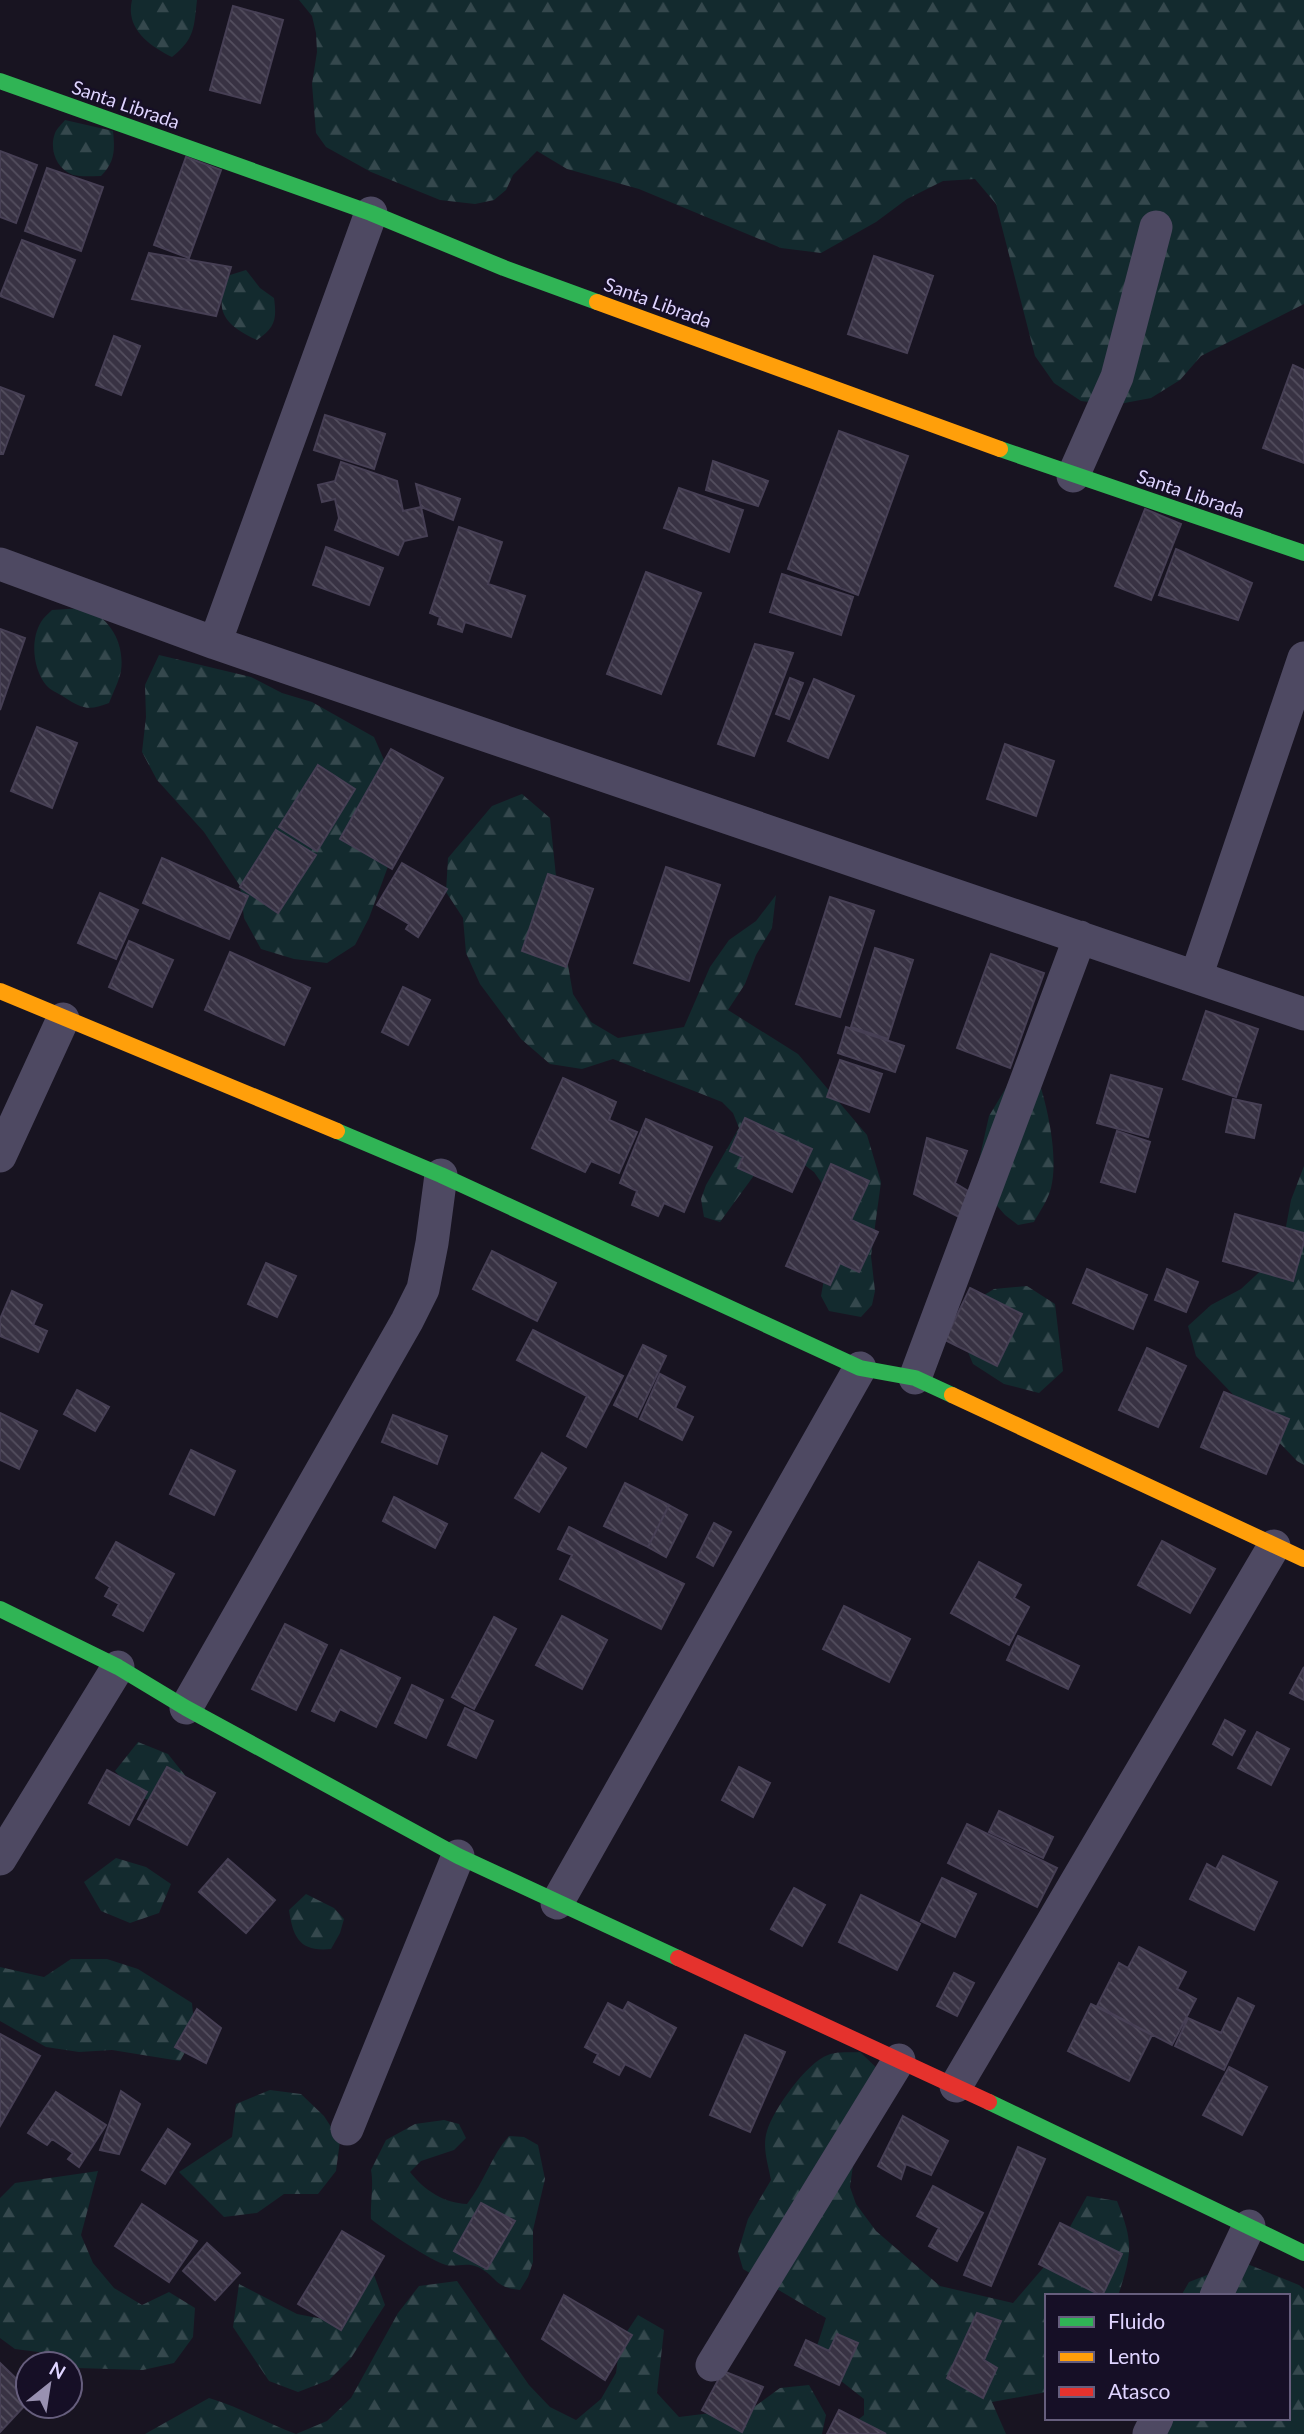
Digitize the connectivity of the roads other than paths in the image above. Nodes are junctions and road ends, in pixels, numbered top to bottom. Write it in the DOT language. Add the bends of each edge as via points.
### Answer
graph roads {
  1 [pos="0,81"];
  2 [pos="371,212"];
  3 [pos="1156,227"];
  4 [pos="1073,476"];
  5 [pos="1304,553"];
  6 [pos="0,564"];
  7 [pos="215,643"];
  8 [pos="1304,658"];
  9 [pos="1080,937"];
  10 [pos="1196,977"];
  11 [pos="0,991"];
  12 [pos="1304,1014"];
  13 [pos="63,1019"];
  14 [pos="0,1156"];
  15 [pos="441,1175"];
  16 [pos="860,1368"];
  17 [pos="915,1378"];
  18 [pos="1289,1553"];
  19 [pos="0,1609"];
  20 [pos="118,1667"];
  21 [pos="186,1708"];
  22 [pos="458,1856"];
  23 [pos="0,1858"];
  24 [pos="557,1903"];
  25 [pos="899,2060"];
  26 [pos="957,2086"];
  27 [pos="347,2129"];
  28 [pos="1249,2226"];
  29 [pos="1304,2253"];
  30 [pos="1217,2294"];
  31 [pos="712,2365"];
  1 -- 2 [label="street, Santa Librada"];
  2 -- 4 [label="street, Santa Librada" via="504,268"];
  2 -- 7 [label="street"];
  3 -- 4 [label="street" via="1117,377"];
  4 -- 5 [label="street, Santa Librada"];
  6 -- 7 [label="street"];
  7 -- 9 [label="street"];
  8 -- 10 [label="street"];
  9 -- 10 [label="street"];
  9 -- 17 [label="street"];
  10 -- 12 [label="street"];
  11 -- 13 [label="street"];
  13 -- 14 [label="street"];
  13 -- 15 [label="street"];
  15 -- 16 [label="street"];
  15 -- 21 [label="street" via="422,1289 407,1321"];
  16 -- 17 [label="street"];
  16 -- 24 [label="street"];
  17 -- 18 [label="street"];
  18 -- 26 [label="street"];
  19 -- 20 [label="street"];
  20 -- 21 [label="street"];
  20 -- 23 [label="street"];
  21 -- 22 [label="street"];
  22 -- 24 [label="street"];
  22 -- 27 [label="street"];
  24 -- 25 [label="street"];
  25 -- 26 [label="street"];
  25 -- 31 [label="street"];
  26 -- 28 [label="street"];
  28 -- 29 [label="street"];
  28 -- 30 [label="street"];
}
